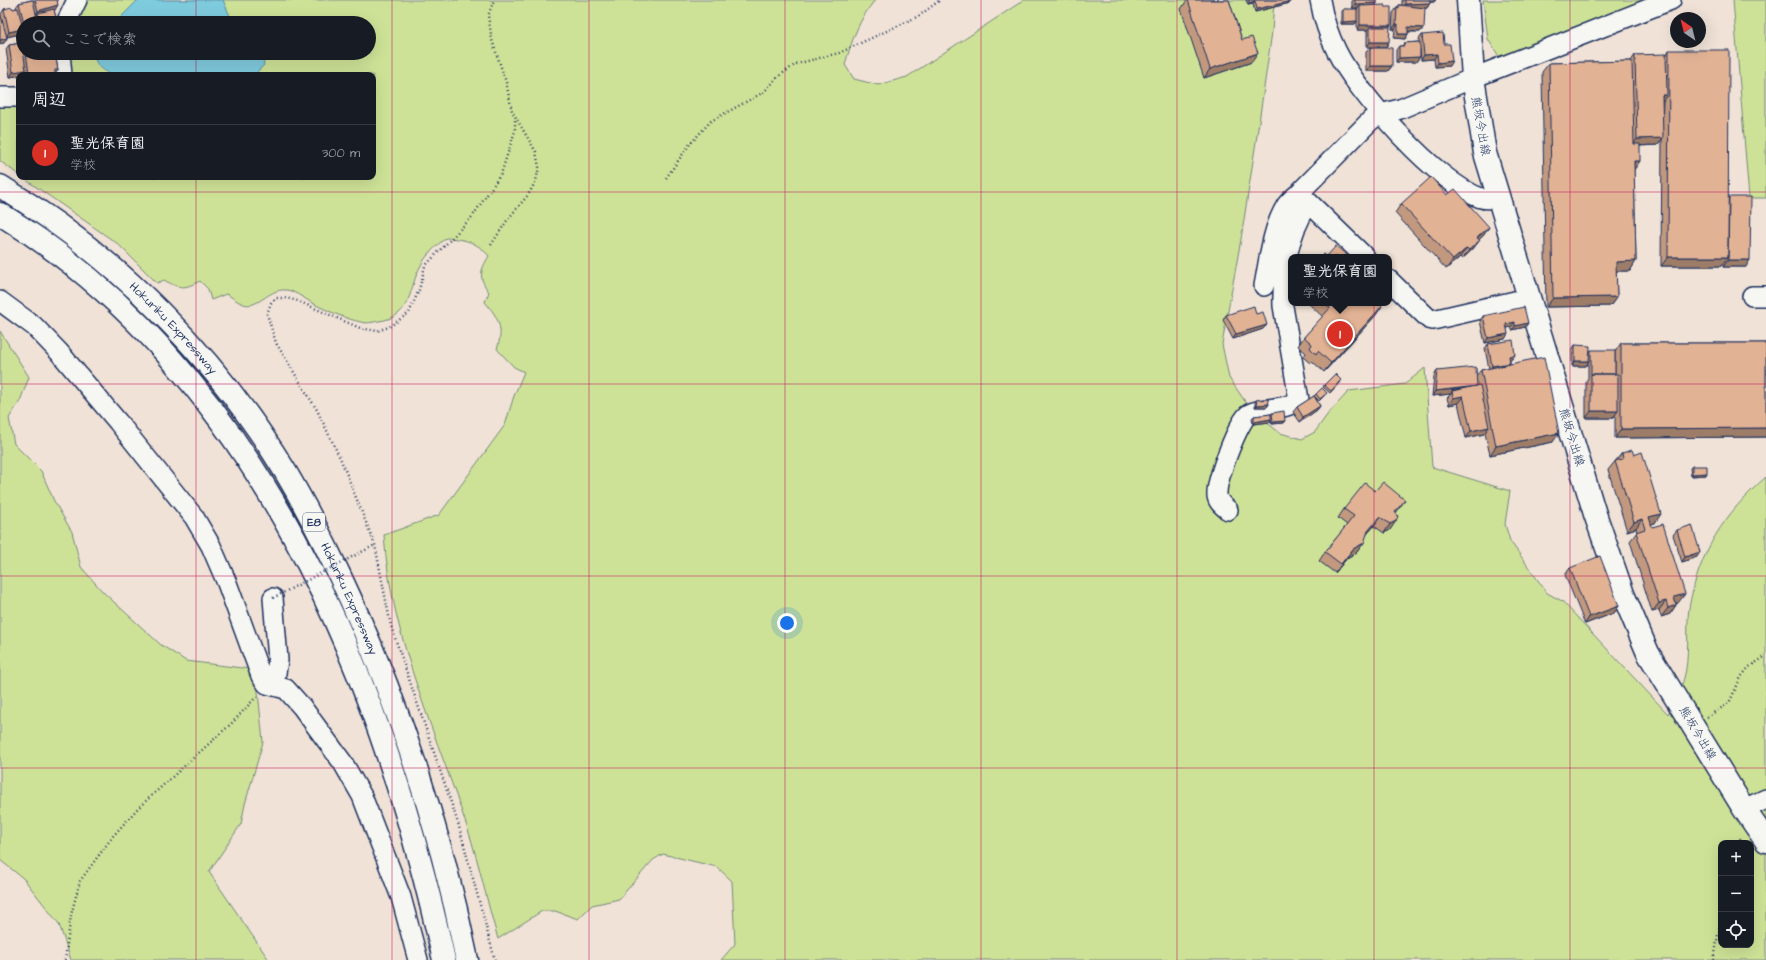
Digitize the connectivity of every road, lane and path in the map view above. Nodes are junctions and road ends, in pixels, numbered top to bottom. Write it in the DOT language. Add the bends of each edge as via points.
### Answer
graph roads {
  1 [pos="77,0"];
  2 [pos="494,0"];
  3 [pos="940,0"];
  4 [pos="1320,0"];
  5 [pos="1468,0"];
  6 [pos="1671,0"];
  7 [pos="69,16"];
  8 [pos="61,60"];
  9 [pos="62,72"];
  10 [pos="1473,78"];
  11 [pos="0,97"];
  12 [pos="16,97"];
  13 [pos="1381,114"];
  14 [pos="515,118"];
  15 [pos="666,178"];
  16 [pos="0,186"];
  17 [pos="1304,198"];
  18 [pos="1500,198"];
  19 [pos="0,214"];
  20 [pos="491,245"];
  21 [pos="1288,254"];
  22 [pos="1362,254"];
  23 [pos="1288,255"];
  24 [pos="1392,283"];
  25 [pos="1264,286"];
  26 [pos="1528,298"];
  27 [pos="0,301"];
  28 [pos="1228,510"];
  29 [pos="375,544"];
  30 [pos="273,598"];
  31 [pos="1766,656"];
  32 [pos="270,685"];
  33 [pos="1707,718"];
  34 [pos="1766,799"];
  35 [pos="1744,809"];
  36 [pos="1766,841"];
  37 [pos="1718,932"];
  38 [pos="65,960"];
  39 [pos="418,960"];
  40 [pos="444,960"];
  41 [pos="468,960"];
  42 [pos="495,960"];
  43 [pos="1714,960"];
  1 -- 7 [label="street"];
  2 -- 14 [label="path" via="488,23"];
  3 -- 15 [label="path" via="919,16 839,53 796,64 779,76 764,92 711,121 690,144"];
  4 -- 13 [label="street" via="1324,19 1338,53"];
  5 -- 10 [label="main road, 熊坂今出線"];
  6 -- 10 [label="street"];
  8 -- 9 [label="street"];
  10 -- 13 [label="street" via="1400,109"];
  10 -- 18 [label="main road, 熊坂今出線" via="1485,153"];
  11 -- 12 [label="street"];
  13 -- 17 [label="street" via="1371,120"];
  13 -- 18 [label="street" via="1428,162 1460,187 1482,199"];
  14 -- 20 [label="path" via="536,152 539,167 536,181 528,195"];
  14 -- 29 [label="path" via="515,131 501,174 472,217 425,266 419,290 409,313 389,327 376,331 360,328 286,298 276,298 268,308 272,333 317,410 350,480"];
  16 -- 41 [label="main road, Hokuriku Expressway / E8" via="67,230 146,299 183,336 217,377 285,471 338,572 385,679 428,804"];
  17 -- 21 [label="street"];
  17 -- 22 [label="street"];
  17 -- 25 [label="street" via="1286,205 1277,224"];
  18 -- 26 [label="main road, 熊坂今出線"];
  19 -- 40 [label="main road, Hokuriku Expressway / E8" via="91,281 165,352 235,439 264,485 318,585 366,694 424,875"];
  23 -- 28 [label="street" via="1282,291 1283,306 1299,400 1291,406 1251,413 1241,422 1229,450 1216,494 1220,504"];
  24 -- 26 [label="street" via="1433,320"];
  26 -- 35 [label="main road, 熊坂今出線" via="1595,514 1637,628 1648,652"];
  27 -- 32 [label="street" via="34,326 59,352 194,517 228,582 257,664"];
  29 -- 30 [label="path, bridge"];
  29 -- 42 [label="path" via="391,626 458,823"];
  30 -- 32 [label="street" via="278,660"];
  31 -- 33 [label="path" via="1749,667 1741,677 1729,703"];
  32 -- 38 [label="path" via="138,808 80,881 71,915"];
  32 -- 39 [label="street" via="286,689 302,706 343,763 362,796 401,898"];
  34 -- 35 [label="street"];
  35 -- 36 [label="main road, 熊坂今出線"];
  37 -- 43 [label="path"];
}
